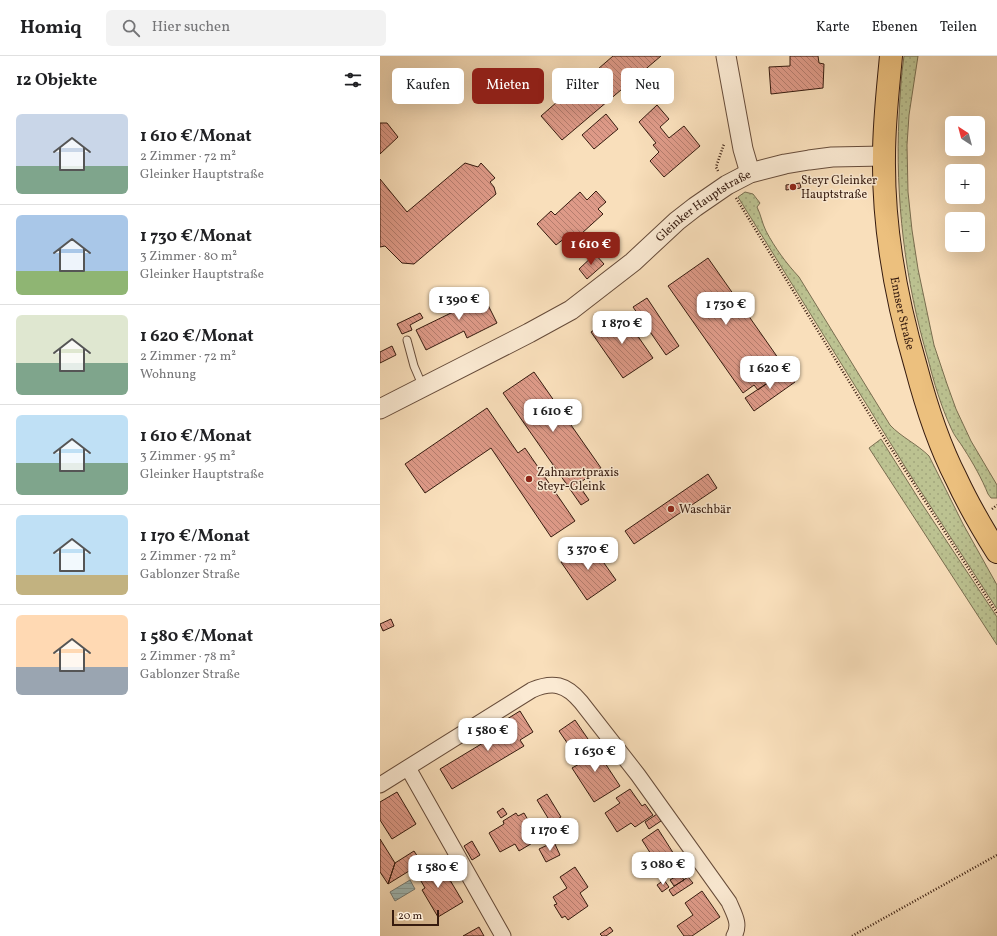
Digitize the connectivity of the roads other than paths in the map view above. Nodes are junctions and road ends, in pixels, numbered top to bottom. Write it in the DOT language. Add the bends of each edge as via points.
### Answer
graph roads {
  1 [pos="726,56"];
  2 [pos="891,56"];
  3 [pos="884,156"];
  4 [pos="750,173"];
  5 [pos="407,340"];
  6 [pos="423,387"];
  7 [pos="380,409"];
  8 [pos="997,552"];
  9 [pos="408,768"];
  10 [pos="380,785"];
  11 [pos="503,936"];
  12 [pos="734,936"];
  1 -- 4 [label="street" via="743,149"];
  2 -- 3 [label="main road, Ennser Straße"];
  3 -- 4 [label="street, Gleinker Hauptstraße" via="832,157 785,164"];
  3 -- 8 [label="main road, Ennser Straße" via="885,194 896,286 918,378 955,478"];
  4 -- 6 [label="street, Gleinker Hauptstraße" via="695,207 633,262 571,310 530,334"];
  5 -- 6 [label="lane"];
  6 -- 7 [label="street, Gleinker Hauptstraße"];
  9 -- 10 [label="street"];
  9 -- 11 [label="street"];
  9 -- 12 [label="street" via="532,690 543,685 564,687 573,692 638,775 728,902 738,925"];
}
